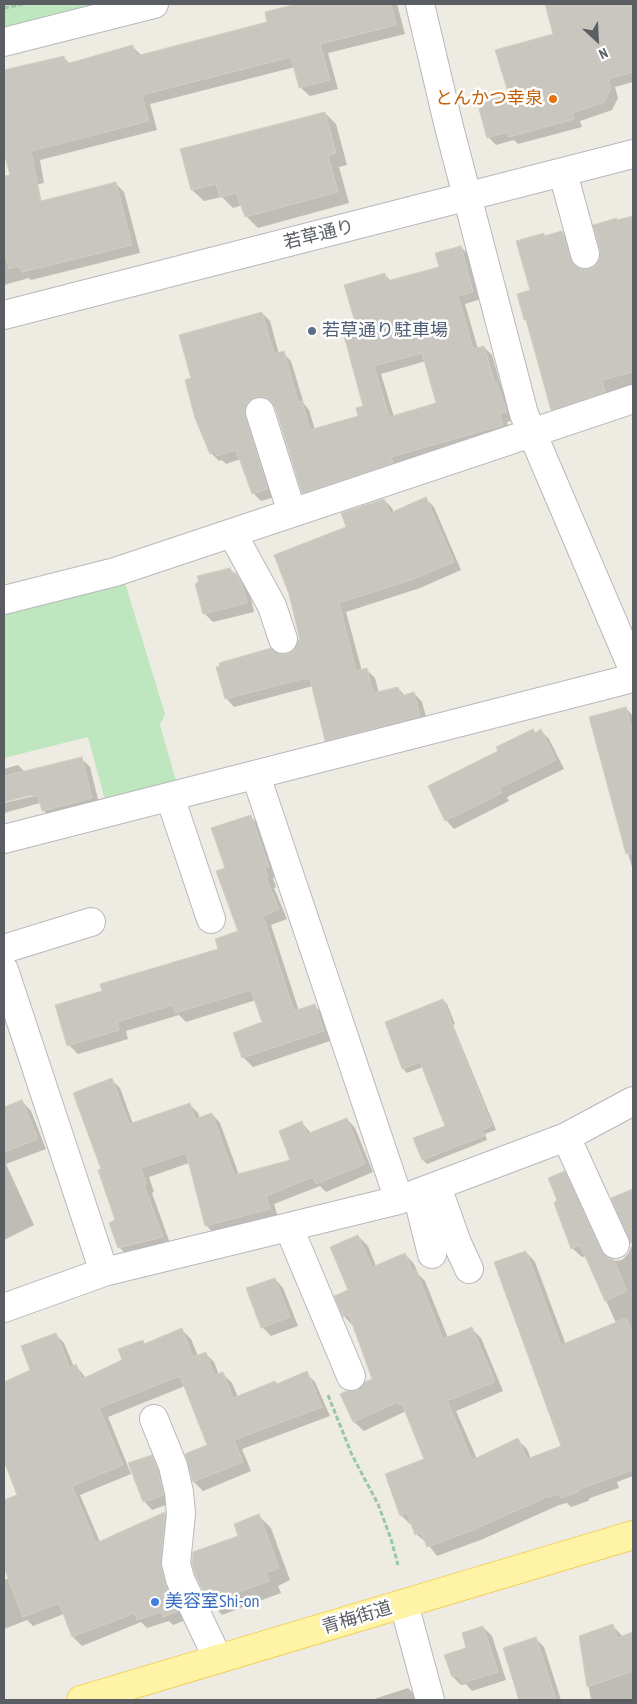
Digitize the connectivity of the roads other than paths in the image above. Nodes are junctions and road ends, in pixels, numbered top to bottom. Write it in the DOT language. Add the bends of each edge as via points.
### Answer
graph roads {
  1 [pos="154,4"];
  2 [pos="420,4"];
  3 [pos="4,42"];
  4 [pos="633,154"];
  5 [pos="563,172"];
  6 [pos="468,197"];
  7 [pos="585,254"];
  8 [pos="4,315"];
  9 [pos="633,400"];
  10 [pos="260,412"];
  11 [pos="531,433"];
  12 [pos="292,513"];
  13 [pos="232,533"];
  14 [pos="5,594"];
  15 [pos="283,640"];
  16 [pos="633,669"];
  17 [pos="633,678"];
  18 [pos="256,776"];
  19 [pos="170,797"];
  20 [pos="4,840"];
  21 [pos="211,919"];
  22 [pos="91,922"];
  23 [pos="4,949"];
  24 [pos="4,970"];
  25 [pos="633,1101"];
  26 [pos="566,1137"];
  27 [pos="418,1194"];
  28 [pos="289,1228"];
  29 [pos="615,1244"];
  30 [pos="432,1254"];
  31 [pos="469,1269"];
  32 [pos="104,1272"];
  33 [pos="4,1308"];
  34 [pos="351,1376"];
  35 [pos="154,1419"];
  36 [pos="633,1535"];
  37 [pos="404,1604"];
  38 [pos="218,1659"];
  39 [pos="81,1700"];
  40 [pos="430,1700"];
  1 -- 3 [label="street"];
  2 -- 6 [label="street"];
  4 -- 5 [label="street, 若草通り"];
  5 -- 6 [label="street, 若草通り"];
  5 -- 7 [label="street"];
  6 -- 8 [label="street, 若草通り"];
  6 -- 11 [label="street" via="518,394"];
  9 -- 11 [label="street"];
  10 -- 12 [label="street"];
  11 -- 12 [label="street"];
  11 -- 16 [label="street"];
  12 -- 13 [label="street"];
  13 -- 14 [label="street" via="115,572"];
  13 -- 15 [label="street" via="272,606"];
  17 -- 18 [label="street"];
  18 -- 19 [label="street"];
  18 -- 27 [label="street"];
  19 -- 20 [label="street"];
  19 -- 21 [label="street"];
  22 -- 23 [label="street"];
  24 -- 32 [label="street"];
  25 -- 26 [label="street"];
  26 -- 27 [label="street"];
  26 -- 29 [label="street"];
  27 -- 28 [label="street"];
  27 -- 30 [label="street"];
  27 -- 31 [label="street" via="457,1242"];
  28 -- 32 [label="street"];
  28 -- 34 [label="street"];
  32 -- 33 [label="street"];
  35 -- 38 [label="street" via="173,1466 179,1492 181,1514 176,1563 180,1579"];
  36 -- 37 [label="main road, 青梅街道"];
  37 -- 38 [label="main road, 青梅街道"];
  37 -- 40 [label="street"];
  38 -- 39 [label="main road, 青梅街道"];
}
